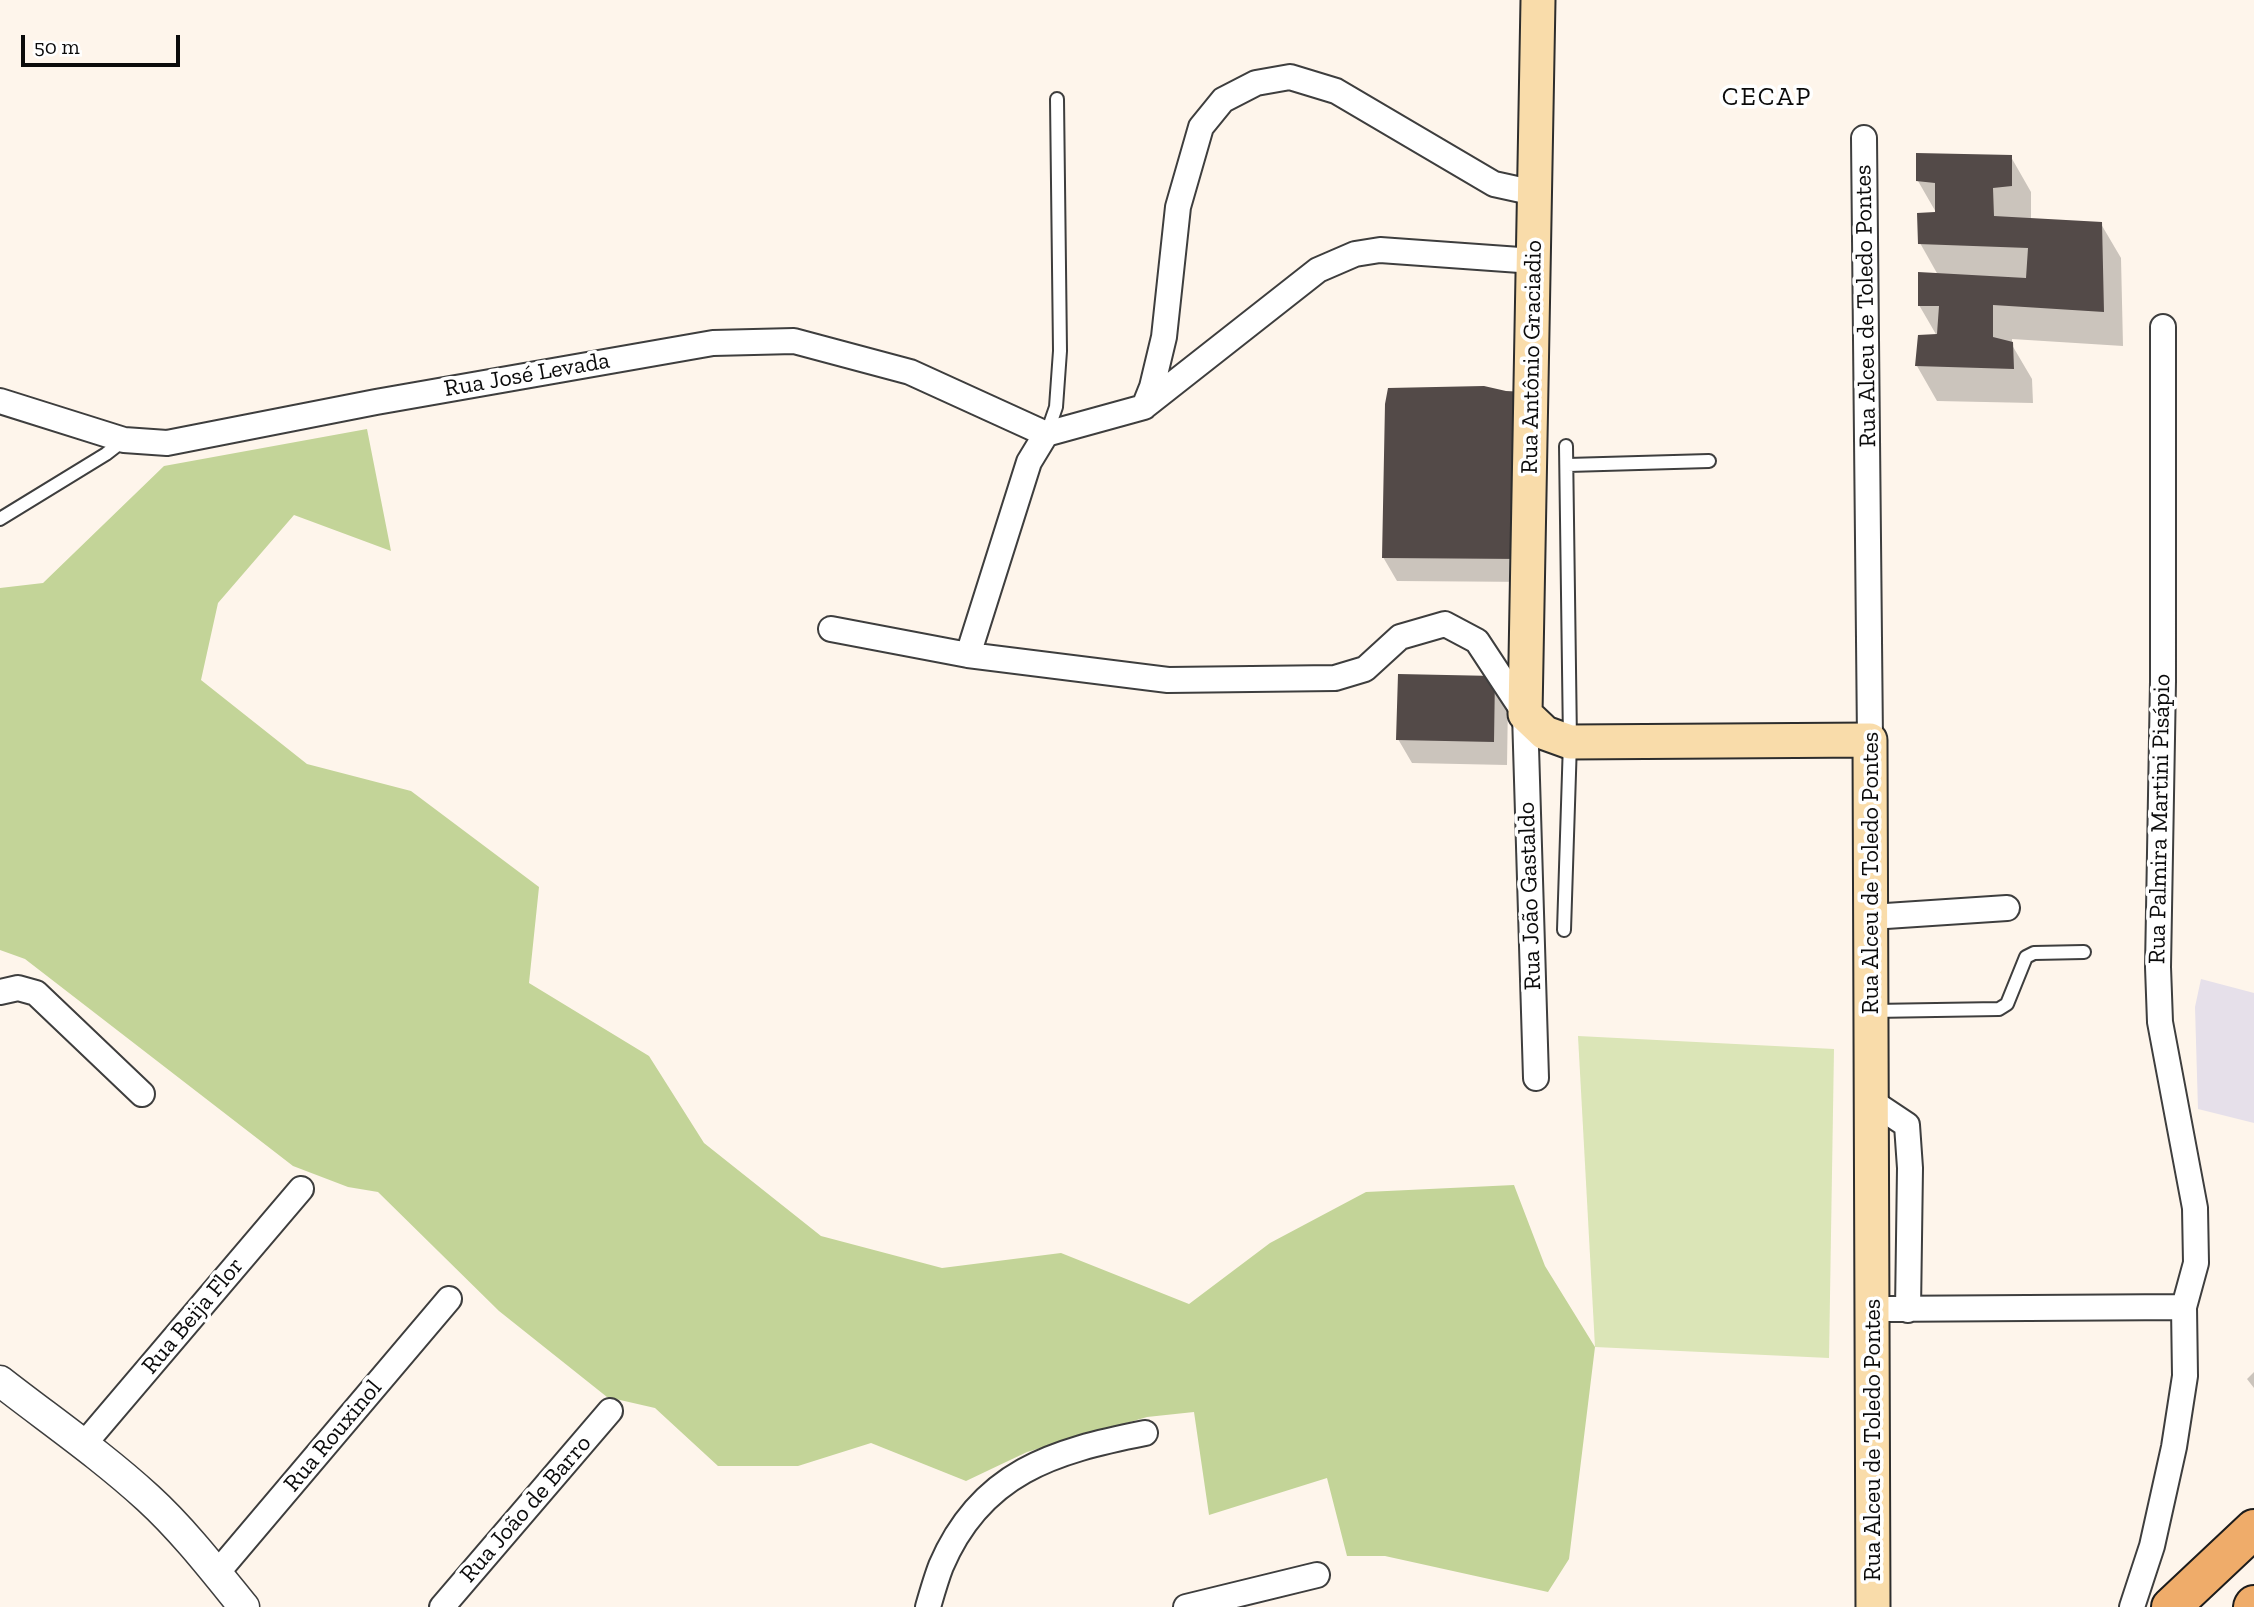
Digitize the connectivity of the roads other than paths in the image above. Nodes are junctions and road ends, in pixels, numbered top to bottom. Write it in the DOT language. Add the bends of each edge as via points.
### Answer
graph roads {
  1 [pos="1538,0"];
  2 [pos="1057,99"];
  3 [pos="1864,138"];
  4 [pos="1535,192"];
  5 [pos="1534,261"];
  6 [pos="2163,327"];
  7 [pos="0,401"];
  8 [pos="1144,407"];
  9 [pos="1046,434"];
  10 [pos="124,440"];
  11 [pos="1566,446"];
  12 [pos="1709,461"];
  13 [pos="1567,464"];
  14 [pos="0,519"];
  15 [pos="831,629"];
  16 [pos="968,655"];
  17 [pos="1525,714"];
  18 [pos="1870,740"];
  19 [pos="1570,741"];
  20 [pos="2007,908"];
  21 [pos="1871,917"];
  22 [pos="1564,930"];
  23 [pos="2084,952"];
  24 [pos="0,992"];
  25 [pos="1871,1011"];
  26 [pos="1536,1078"];
  27 [pos="142,1094"];
  28 [pos="1871,1101"];
  29 [pos="301,1189"];
  30 [pos="449,1298"];
  31 [pos="2184,1307"];
  32 [pos="1872,1309"];
  33 [pos="1908,1310"];
  34 [pos="0,1381"];
  35 [pos="610,1411"];
  36 [pos="1145,1433"];
  37 [pos="85,1443"];
  38 [pos="2254,1529"];
  39 [pos="217,1573"];
  40 [pos="1317,1576"];
  41 [pos="244,1607"];
  42 [pos="442,1607"];
  43 [pos="928,1607"];
  44 [pos="1186,1607"];
  45 [pos="1873,1607"];
  46 [pos="2132,1607"];
  47 [pos="2171,1607"];
  1 -- 4 [label="main road, Rua Antônio Graciadio"];
  2 -- 9 [label="lane" via="1060,351 1056,407"];
  3 -- 18 [label="street, Rua Alceu de Toledo Pontes"];
  4 -- 5 [label="main road, Rua Antônio Graciadio"];
  4 -- 8 [label="street" via="1494,184 1336,91 1290,77 1256,83 1223,100 1201,127 1178,206 1164,337"];
  5 -- 8 [label="street" via="1380,250 1354,254 1318,271"];
  5 -- 17 [label="main road, Rua Antônio Graciadio"];
  6 -- 31 [label="street, Rua Palmira Martini Pisápio" via="2158,967 2160,1022 2195,1208 2196,1263"];
  7 -- 10 [label="street, Rua José Levada"];
  8 -- 9 [label="street"];
  9 -- 10 [label="street, Rua José Levada" via="909,372 794,341 713,343 167,443"];
  9 -- 16 [label="street" via="1029,462"];
  10 -- 14 [label="lane"];
  11 -- 13 [label="lane"];
  12 -- 13 [label="lane"];
  13 -- 19 [label="lane"];
  15 -- 16 [label="street"];
  16 -- 17 [label="street" via="1168,680 1335,678 1365,669 1400,637 1445,624 1477,641"];
  17 -- 19 [label="main road" via="1545,733"];
  17 -- 26 [label="street, Rua João Gastaldo"];
  18 -- 19 [label="main road"];
  18 -- 21 [label="main road, Rua Alceu de Toledo Pontes"];
  19 -- 22 [label="lane"];
  20 -- 21 [label="street"];
  21 -- 25 [label="main road, Rua Alceu de Toledo Pontes"];
  23 -- 25 [label="lane" via="2026,957 2007,1004 1999,1009"];
  24 -- 27 [label="street" via="18,988 36,993"];
  25 -- 28 [label="main road, Rua Alceu de Toledo Pontes"];
  28 -- 32 [label="main road, Rua Alceu de Toledo Pontes"];
  28 -- 33 [label="street" via="1908,1125"];
  29 -- 37 [label="street, Rua Beija Flor"];
  30 -- 39 [label="street, Rua Rouxinol"];
  31 -- 33 [label="street"];
  31 -- 46 [label="street, Rua Palmira Martini Pisápio" via="2185,1376 2174,1447 2152,1546"];
  32 -- 33 [label="street"];
  32 -- 45 [label="main road, Rua Alceu de Toledo Pontes"];
  34 -- 37 [label="street"];
  35 -- 42 [label="street, Rua João de Barro"];
  36 -- 43 [label="street" via="1084,1445 1033,1465 996,1488 972,1512 942,1564"];
  37 -- 39 [label="street" via="150,1500"];
  38 -- 47 [label="main road"];
  39 -- 41 [label="street"];
  40 -- 44 [label="street"];
}
